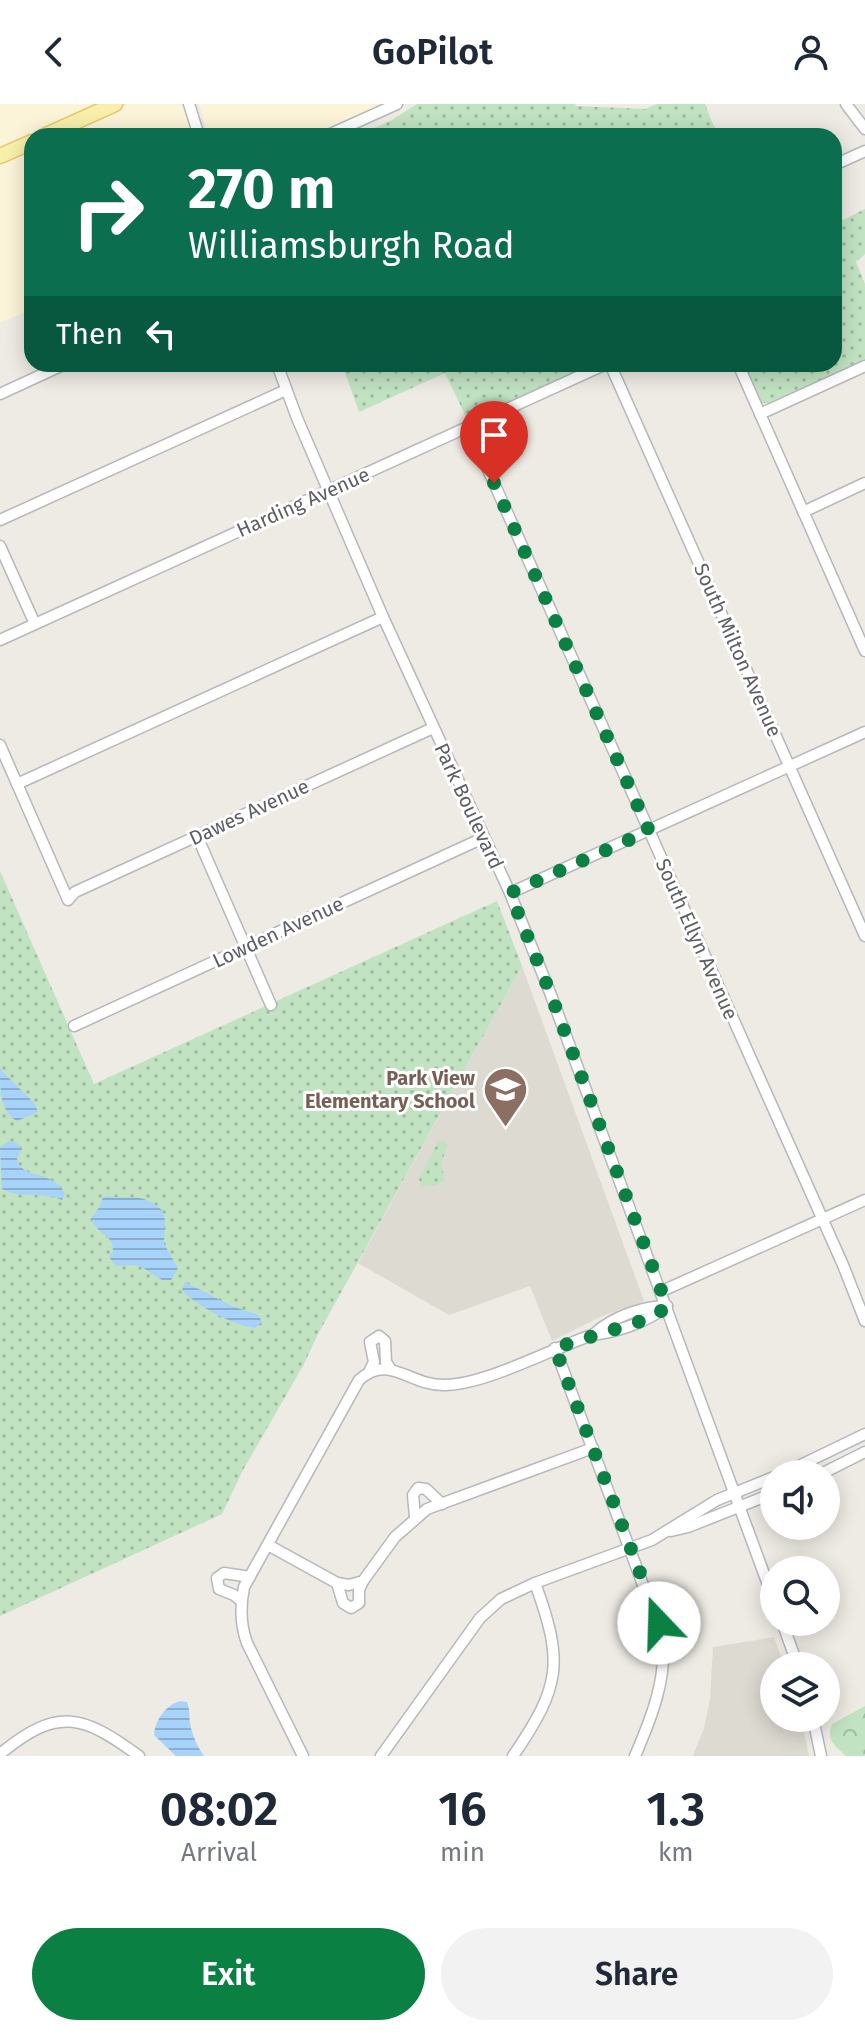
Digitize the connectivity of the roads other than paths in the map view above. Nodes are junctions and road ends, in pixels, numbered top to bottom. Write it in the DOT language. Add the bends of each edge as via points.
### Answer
graph roads {
  1 [pos="115,104"];
  2 [pos="189,104"];
  3 [pos="397,104"];
  4 [pos="846,104"];
  5 [pos="62,128"];
  6 [pos="196,128"];
  7 [pos="344,128"];
  8 [pos="865,129"];
  9 [pos="24,146"];
  10 [pos="865,151"];
  11 [pos="0,156"];
  12 [pos="842,161"];
  13 [pos="865,366"];
  14 [pos="48,372"];
  15 [pos="280,372"];
  16 [pos="590,372"];
  17 [pos="612,372"];
  18 [pos="742,372"];
  19 [pos="286,390"];
  20 [pos="0,394"];
  21 [pos="760,414"];
  22 [pos="469,427"];
  23 [pos="865,483"];
  24 [pos="329,490"];
  25 [pos="803,512"];
  26 [pos="0,520"];
  27 [pos="0,546"];
  28 [pos="383,617"];
  29 [pos="35,624"];
  30 [pos="0,640"];
  31 [pos="865,651"];
  32 [pos="433,728"];
  33 [pos="865,732"];
  34 [pos="0,745"];
  35 [pos="790,766"];
  36 [pos="17,784"];
  37 [pos="649,831"];
  38 [pos="197,836"];
  39 [pos="483,838"];
  40 [pos="510,893"];
  41 [pos="865,936"];
  42 [pos="246,947"];
  43 [pos="271,1005"];
  44 [pos="74,1026"];
  45 [pos="865,1200"];
  46 [pos="822,1220"];
  47 [pos="662,1291"];
  48 [pos="667,1306"];
  49 [pos="864,1313"];
  50 [pos="555,1348"];
  51 [pos="370,1370"];
  52 [pos="391,1370"];
  53 [pos="865,1434"];
  54 [pos="593,1448"];
  55 [pos="865,1452"];
  56 [pos="811,1460"];
  57 [pos="840,1464"];
  58 [pos="760,1483"];
  59 [pos="736,1493"];
  60 [pos="760,1498"];
  61 [pos="442,1504"];
  62 [pos="740,1506"];
  63 [pos="415,1517"];
  64 [pos="669,1531"];
  65 [pos="268,1545"];
  66 [pos="631,1548"];
  67 [pos="760,1562"];
  68 [pos="250,1577"];
  69 [pos="363,1581"];
  70 [pos="337,1583"];
  71 [pos="535,1583"];
  72 [pos="241,1601"];
  73 [pos="816,1732"];
  74 [pos="0,1754"];
  75 [pos="139,1756"];
  76 [pos="303,1756"];
  77 [pos="381,1756"];
  78 [pos="513,1756"];
  79 [pos="635,1756"];
  80 [pos="821,1756"];
  1 -- 5 [label="main road"];
  2 -- 6 [label="street"];
  3 -- 7 [label="street"];
  4 -- 8 [label="street"];
  9 -- 11 [label="main road"];
  10 -- 12 [label="street"];
  13 -- 21 [label="street"];
  14 -- 20 [label="street"];
  15 -- 19 [label="street, Park Boulevard"];
  16 -- 22 [label="street, Harding Avenue"];
  17 -- 35 [label="street, South Milton Avenue"];
  18 -- 21 [label="street"];
  19 -- 24 [label="street, Park Boulevard"];
  19 -- 26 [label="street"];
  21 -- 25 [label="street"];
  22 -- 24 [label="street, Harding Avenue"];
  22 -- 37 [label="street, South Ellyn Avenue"];
  23 -- 25 [label="street"];
  24 -- 28 [label="street, Park Boulevard"];
  24 -- 29 [label="street, Harding Avenue"];
  25 -- 31 [label="street"];
  27 -- 29 [label="street"];
  28 -- 32 [label="street, Park Boulevard"];
  28 -- 36 [label="street"];
  29 -- 30 [label="street, Harding Avenue"];
  32 -- 38 [label="street, Dawes Avenue"];
  32 -- 39 [label="street, Park Boulevard"];
  33 -- 35 [label="street"];
  34 -- 36 [label="street"];
  35 -- 37 [label="street"];
  35 -- 41 [label="street, South Milton Avenue"];
  36 -- 38 [label="street, Dawes Avenue" via="68,900 75,892"];
  37 -- 40 [label="street"];
  37 -- 46 [label="street, South Ellyn Avenue"];
  38 -- 42 [label="street"];
  39 -- 40 [label="street, Park Boulevard"];
  39 -- 42 [label="street, Lowden Avenue"];
  40 -- 47 [label="street, Park Boulevard"];
  42 -- 43 [label="street"];
  42 -- 44 [label="street, Lowden Avenue"];
  45 -- 46 [label="street"];
  46 -- 47 [label="street"];
  46 -- 49 [label="street, South Ellyn Avenue"];
  47 -- 48 [label="street, Park Boulevard"];
  48 -- 50 [label="street" via="654,1317"];
  48 -- 59 [label="street, Park Boulevard"];
  50 -- 52 [label="street" via="461,1384 424,1384"];
  50 -- 54 [label="street"];
  51 -- 52 [label="street"];
  51 -- 52 [label="street" via="370,1342 379,1336 386,1343"];
  51 -- 65 [label="street" via="359,1380"];
  53 -- 56 [label="street"];
  54 -- 61 [label="street"];
  54 -- 66 [label="street"];
  55 -- 57 [label="street"];
  58 -- 59 [label="street"];
  59 -- 62 [label="street, Park Boulevard"];
  59 -- 64 [label="street"];
  60 -- 62 [label="street"];
  61 -- 63 [label="street"];
  61 -- 63 [label="street" via="418,1488 413,1495"];
  62 -- 64 [label="street"];
  62 -- 67 [label="street, Park Boulevard"];
  63 -- 69 [label="street"];
  64 -- 66 [label="street"];
  65 -- 68 [label="street"];
  65 -- 70 [label="street"];
  66 -- 71 [label="street"];
  66 -- 79 [label="street" via="664,1647 656,1699"];
  68 -- 72 [label="street"];
  68 -- 72 [label="street" via="224,1573 216,1581 219,1589"];
  69 -- 70 [label="street"];
  69 -- 70 [label="street" via="359,1603 351,1608 343,1603"];
  71 -- 77 [label="street" via="501,1599 480,1618"];
  71 -- 78 [label="street" via="552,1636 553,1671 545,1706"];
  72 -- 76 [label="street" via="247,1643"];
  73 -- 80 [label="street"];
  74 -- 75 [label="street" via="39,1729 70,1721 98,1727"];
}
